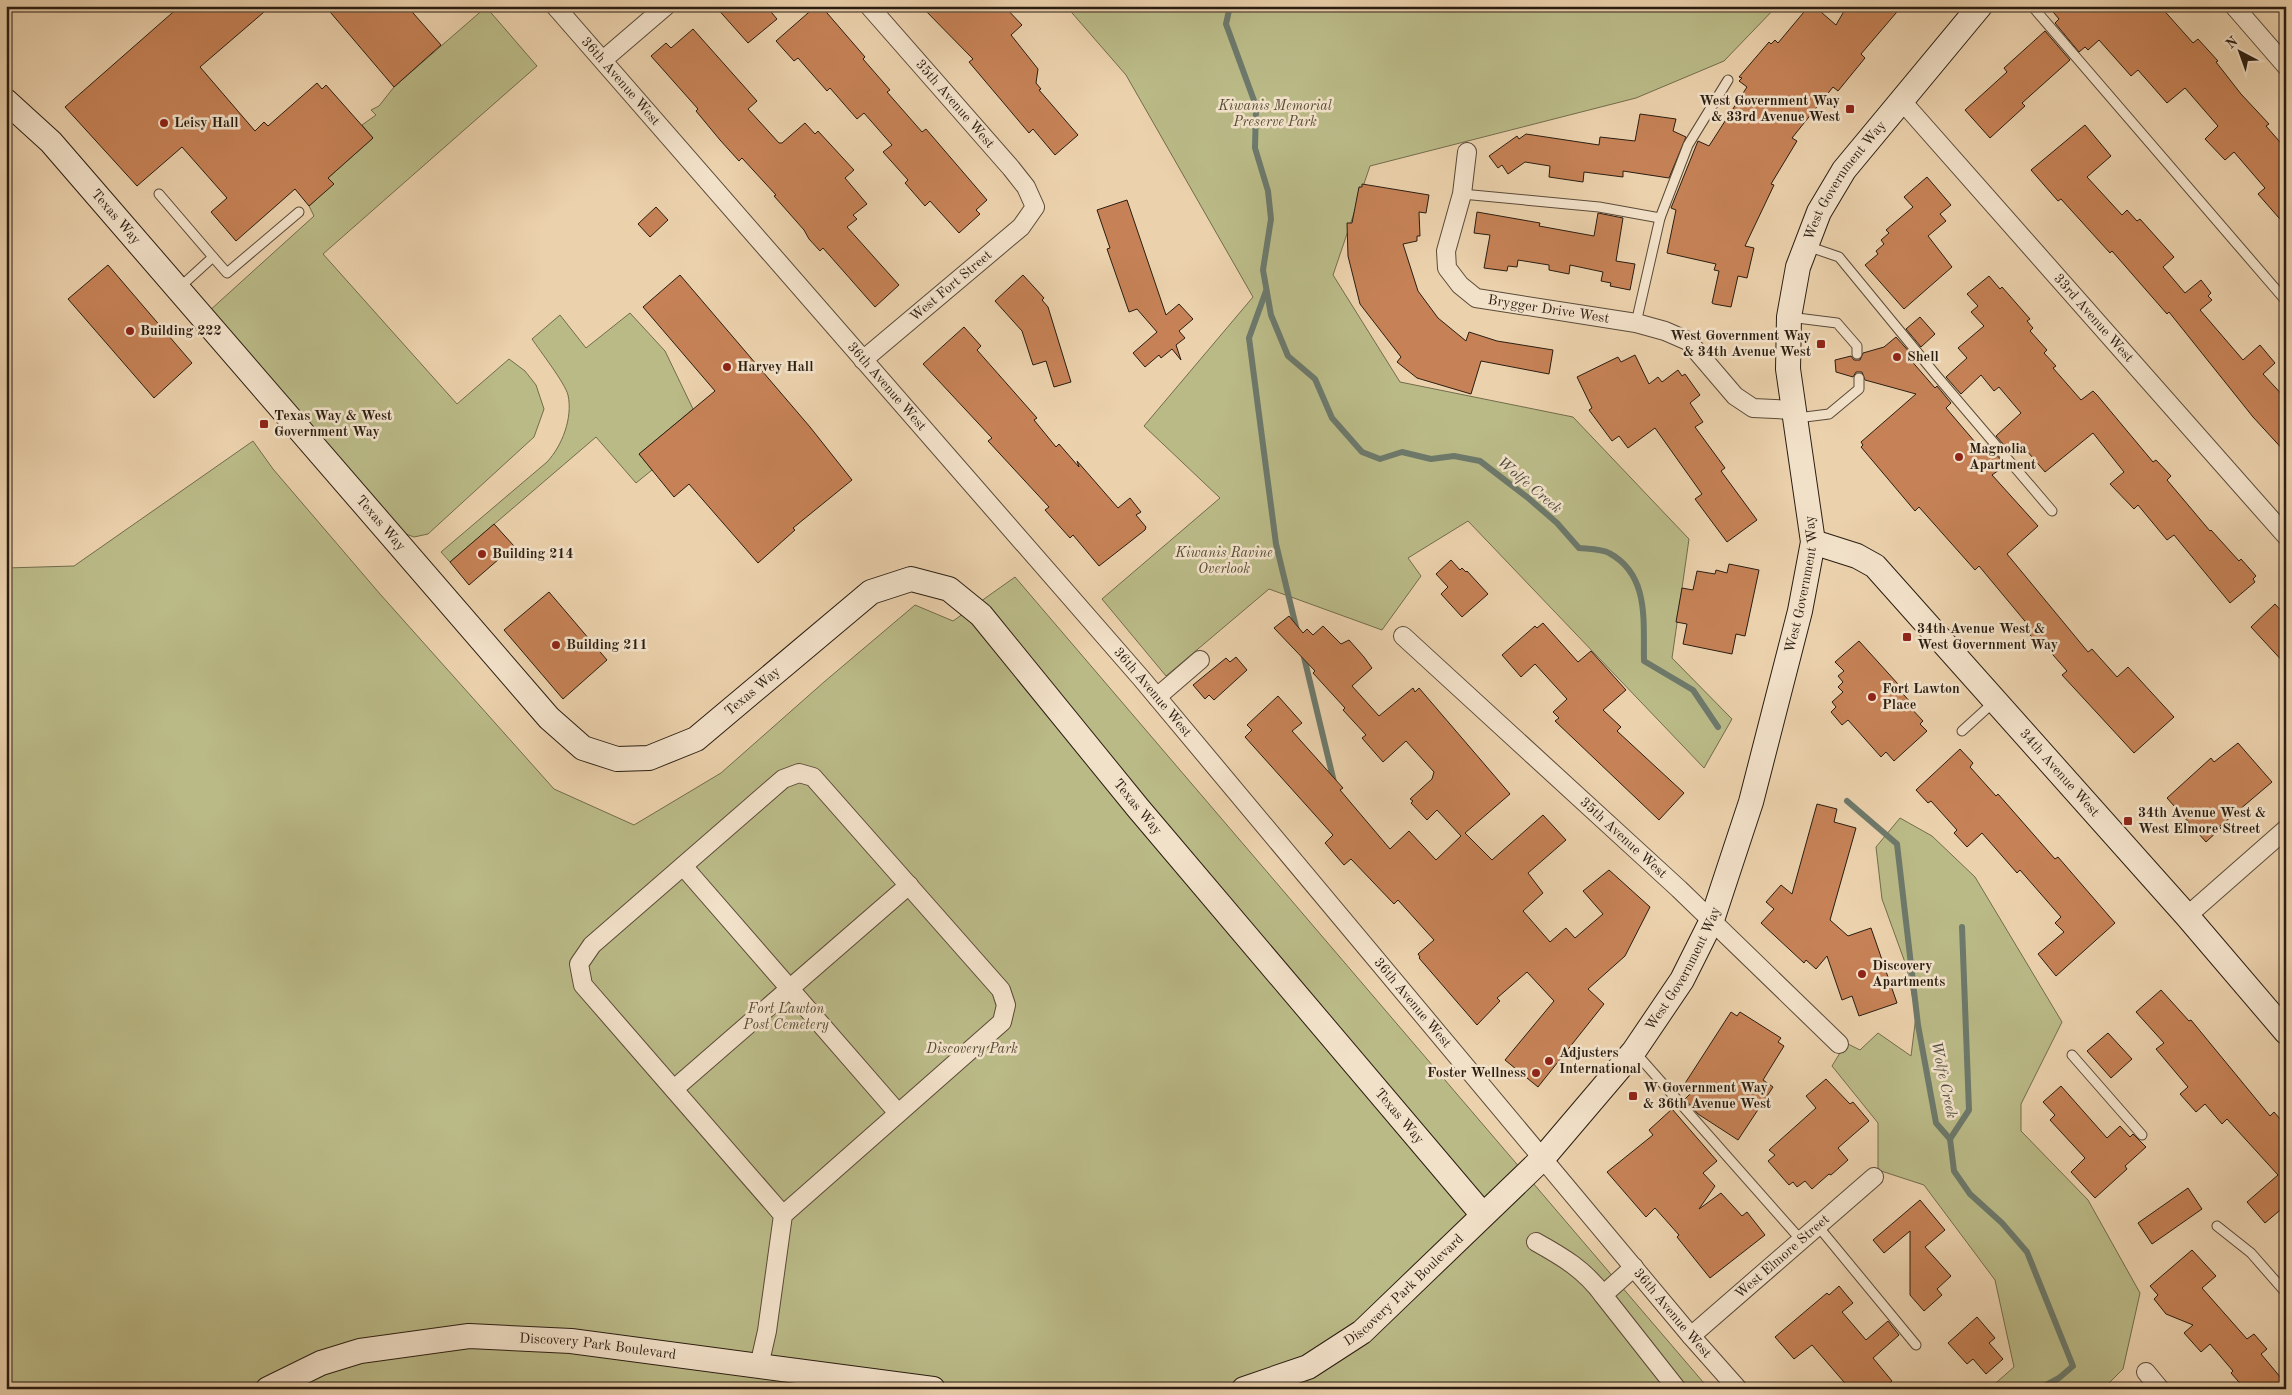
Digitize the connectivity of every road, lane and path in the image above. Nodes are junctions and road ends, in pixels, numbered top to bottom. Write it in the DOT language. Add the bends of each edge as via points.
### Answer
graph roads {
  1 [pos="555,6"];
  2 [pos="666,6"];
  3 [pos="869,6"];
  4 [pos="1980,6"];
  5 [pos="2032,6"];
  6 [pos="2234,6"];
  7 [pos="603,60"];
  8 [pos="2286,66"];
  9 [pos="1728,80"];
  10 [pos="1901,100"];
  11 [pos="6,102"];
  12 [pos="1467,152"];
  13 [pos="159,194"];
  14 [pos="1462,194"];
  15 [pos="1035,206"];
  16 [pos="299,212"];
  17 [pos="1660,218"];
  18 [pos="1804,245"];
  19 [pos="213,257"];
  20 [pos="177,289"];
  21 [pos="2286,301"];
  22 [pos="1789,317"];
  23 [pos="1636,323"];
  24 [pos="1857,354"];
  25 [pos="863,360"];
  26 [pos="1858,378"];
  27 [pos="1794,414"];
  28 [pos="2052,511"];
  29 [pos="2286,536"];
  30 [pos="1813,542"];
  31 [pos="1403,636"];
  32 [pos="1200,660"];
  33 [pos="1157,697"];
  34 [pos="1995,701"];
  35 [pos="1962,731"];
  36 [pos="2286,829"];
  37 [pos="683,866"];
  38 [pos="909,885"];
  39 [pos="2187,916"];
  40 [pos="1712,920"];
  41 [pos="790,988"];
  42 [pos="2286,1032"];
  43 [pos="1839,1044"];
  44 [pos="1634,1051"];
  45 [pos="2072,1055"];
  46 [pos="674,1089"];
  47 [pos="898,1113"];
  48 [pos="2142,1135"];
  49 [pos="1543,1158"];
  50 [pos="1874,1177"];
  51 [pos="783,1214"];
  52 [pos="1483,1215"];
  53 [pos="1817,1226"];
  54 [pos="2217,1226"];
  55 [pos="1801,1240"];
  56 [pos="1536,1242"];
  57 [pos="1634,1267"];
  58 [pos="2286,1293"];
  59 [pos="1603,1295"];
  60 [pos="1691,1336"];
  61 [pos="1916,1346"];
  62 [pos="759,1366"];
  63 [pos="2146,1372"];
  64 [pos="268,1389"];
  65 [pos="933,1389"];
  66 [pos="1244,1389"];
  67 [pos="1677,1389"];
  68 [pos="1738,1389"];
  69 [pos="2160,1389"];
  1 -- 7 [label="street, 36th Avenue West"];
  2 -- 7 [label="street"];
  3 -- 15 [label="street, 35th Avenue West" via="1011,168 1026,187"];
  4 -- 10 [label="street, West Government Way"];
  5 -- 21 [label="lane"];
  6 -- 8 [label="street"];
  7 -- 25 [label="street, 36th Avenue West"];
  9 -- 17 [label="lane" via="1688,145"];
  10 -- 18 [label="street, West Government Way" via="1844,170"];
  10 -- 29 [label="street, 33rd Avenue West"];
  11 -- 20 [label="street, Texas Way" via="51,142"];
  12 -- 14 [label="street, Brygger Drive West"];
  13 -- 19 [label="lane"];
  14 -- 17 [label="lane" via="1599,207"];
  14 -- 23 [label="street, Brygger Drive West" via="1446,251 1447,268 1476,298"];
  15 -- 25 [label="street, West Fort Street" via="1021,227"];
  16 -- 19 [label="lane" via="227,273"];
  17 -- 23 [label="lane"];
  18 -- 22 [label="street, West Government Way"];
  18 -- 28 [label="lane" via="1839,257"];
  19 -- 20 [label="lane"];
  20 -- 52 [label="street, Texas Way" via="549,718 583,748 617,759 649,758 696,738 871,592 911,579 949,589 981,615 1138,808"];
  22 -- 24 [label="lane" via="1837,323 1857,346"];
  22 -- 27 [label="street, West Government Way" via="1788,369"];
  23 -- 27 [label="street, Brygger Drive West" via="1665,330 1688,341 1735,396 1753,408"];
  25 -- 33 [label="street, 36th Avenue West"];
  26 -- 27 [label="lane" via="1859,389 1829,414"];
  27 -- 30 [label="street, West Government Way"];
  30 -- 34 [label="street, 34th Avenue West" via="1857,556 1875,566"];
  30 -- 40 [label="street, West Government Way" via="1777,706 1751,802"];
  31 -- 40 [label="street, 35th Avenue West"];
  32 -- 33 [label="street"];
  33 -- 49 [label="street, 36th Avenue West"];
  34 -- 35 [label="lane"];
  34 -- 39 [label="street, 34th Avenue West"];
  36 -- 39 [label="street"];
  37 -- 38 [label="street" via="782,779 799,773 813,777"];
  37 -- 41 [label="street"];
  37 -- 46 [label="street" via="592,945 579,964 584,984"];
  38 -- 41 [label="street"];
  38 -- 47 [label="street" via="1001,990 1006,1005 1002,1022"];
  39 -- 42 [label="street, 34th Avenue West"];
  40 -- 43 [label="street, 35th Avenue West"];
  40 -- 44 [label="street, West Government Way" via="1682,980"];
  41 -- 46 [label="street"];
  41 -- 47 [label="street"];
  44 -- 49 [label="street, West Government Way"];
  44 -- 55 [label="lane"];
  45 -- 48 [label="lane"];
  46 -- 51 [label="street"];
  47 -- 51 [label="street"];
  49 -- 52 [label="street, Discovery Park Boulevard"];
  49 -- 57 [label="street, 36th Avenue West"];
  50 -- 53 [label="street, West Elmore Street"];
  51 -- 62 [label="street"];
  52 -- 66 [label="street, Discovery Park Boulevard" via="1362,1332 1308,1367"];
  53 -- 55 [label="street, West Elmore Street"];
  53 -- 61 [label="lane"];
  54 -- 58 [label="lane" via="2251,1253"];
  55 -- 60 [label="street, West Elmore Street"];
  56 -- 59 [label="street" via="1571,1262"];
  57 -- 59 [label="street"];
  57 -- 60 [label="street, 36th Avenue West"];
  59 -- 67 [label="street"];
  60 -- 68 [label="street, 36th Avenue West"];
  62 -- 64 [label="street, Discovery Park Boulevard" via="571,1341 469,1336 360,1351 321,1363"];
  62 -- 65 [label="street, Discovery Park Boulevard"];
  63 -- 69 [label="street"];
}
